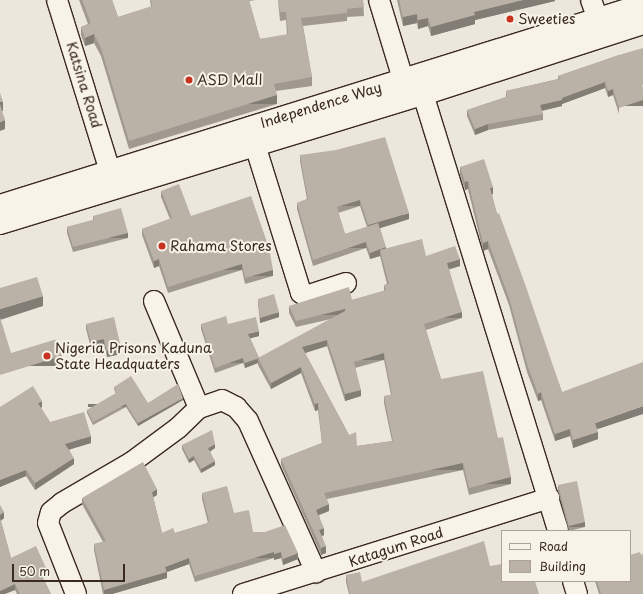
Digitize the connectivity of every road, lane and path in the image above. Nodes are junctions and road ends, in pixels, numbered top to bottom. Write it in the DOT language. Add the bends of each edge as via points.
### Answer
graph roads {
  1 [pos="57,0"];
  2 [pos="379,0"];
  3 [pos="643,5"];
  4 [pos="594,10"];
  5 [pos="643,23"];
  6 [pos="403,79"];
  7 [pos="423,94"];
  8 [pos="255,145"];
  9 [pos="110,171"];
  10 [pos="0,206"];
  11 [pos="0,223"];
  12 [pos="346,283"];
  13 [pos="154,301"];
  14 [pos="199,408"];
  15 [pos="548,498"];
  16 [pos="558,530"];
  17 [pos="316,572"];
  18 [pos="573,582"];
  19 [pos="76,594"];
  20 [pos="243,594"];
  21 [pos="577,594"];
  1 -- 9 [label="street, Katsina Road"];
  2 -- 6 [label="street"];
  3 -- 4 [label="main road, Independence Way"];
  4 -- 6 [label="main road, Independence Way"];
  5 -- 7 [label="main road, Independence Way"];
  6 -- 9 [label="main road, Independence Way"];
  7 -- 8 [label="main road, Independence Way"];
  7 -- 15 [label="street"];
  8 -- 11 [label="main road, Independence Way"];
  8 -- 12 [label="street" via="301,293 306,296"];
  9 -- 10 [label="main road, Independence Way"];
  13 -- 14 [label="street"];
  14 -- 17 [label="street" via="222,400 236,407 248,421"];
  14 -- 19 [label="street" via="178,428 132,462 51,512 48,523"];
  15 -- 16 [label="street"];
  15 -- 17 [label="street, Katagum Road"];
  17 -- 20 [label="street, Katagum Road"];
  18 -- 21 [label="street"];
}
